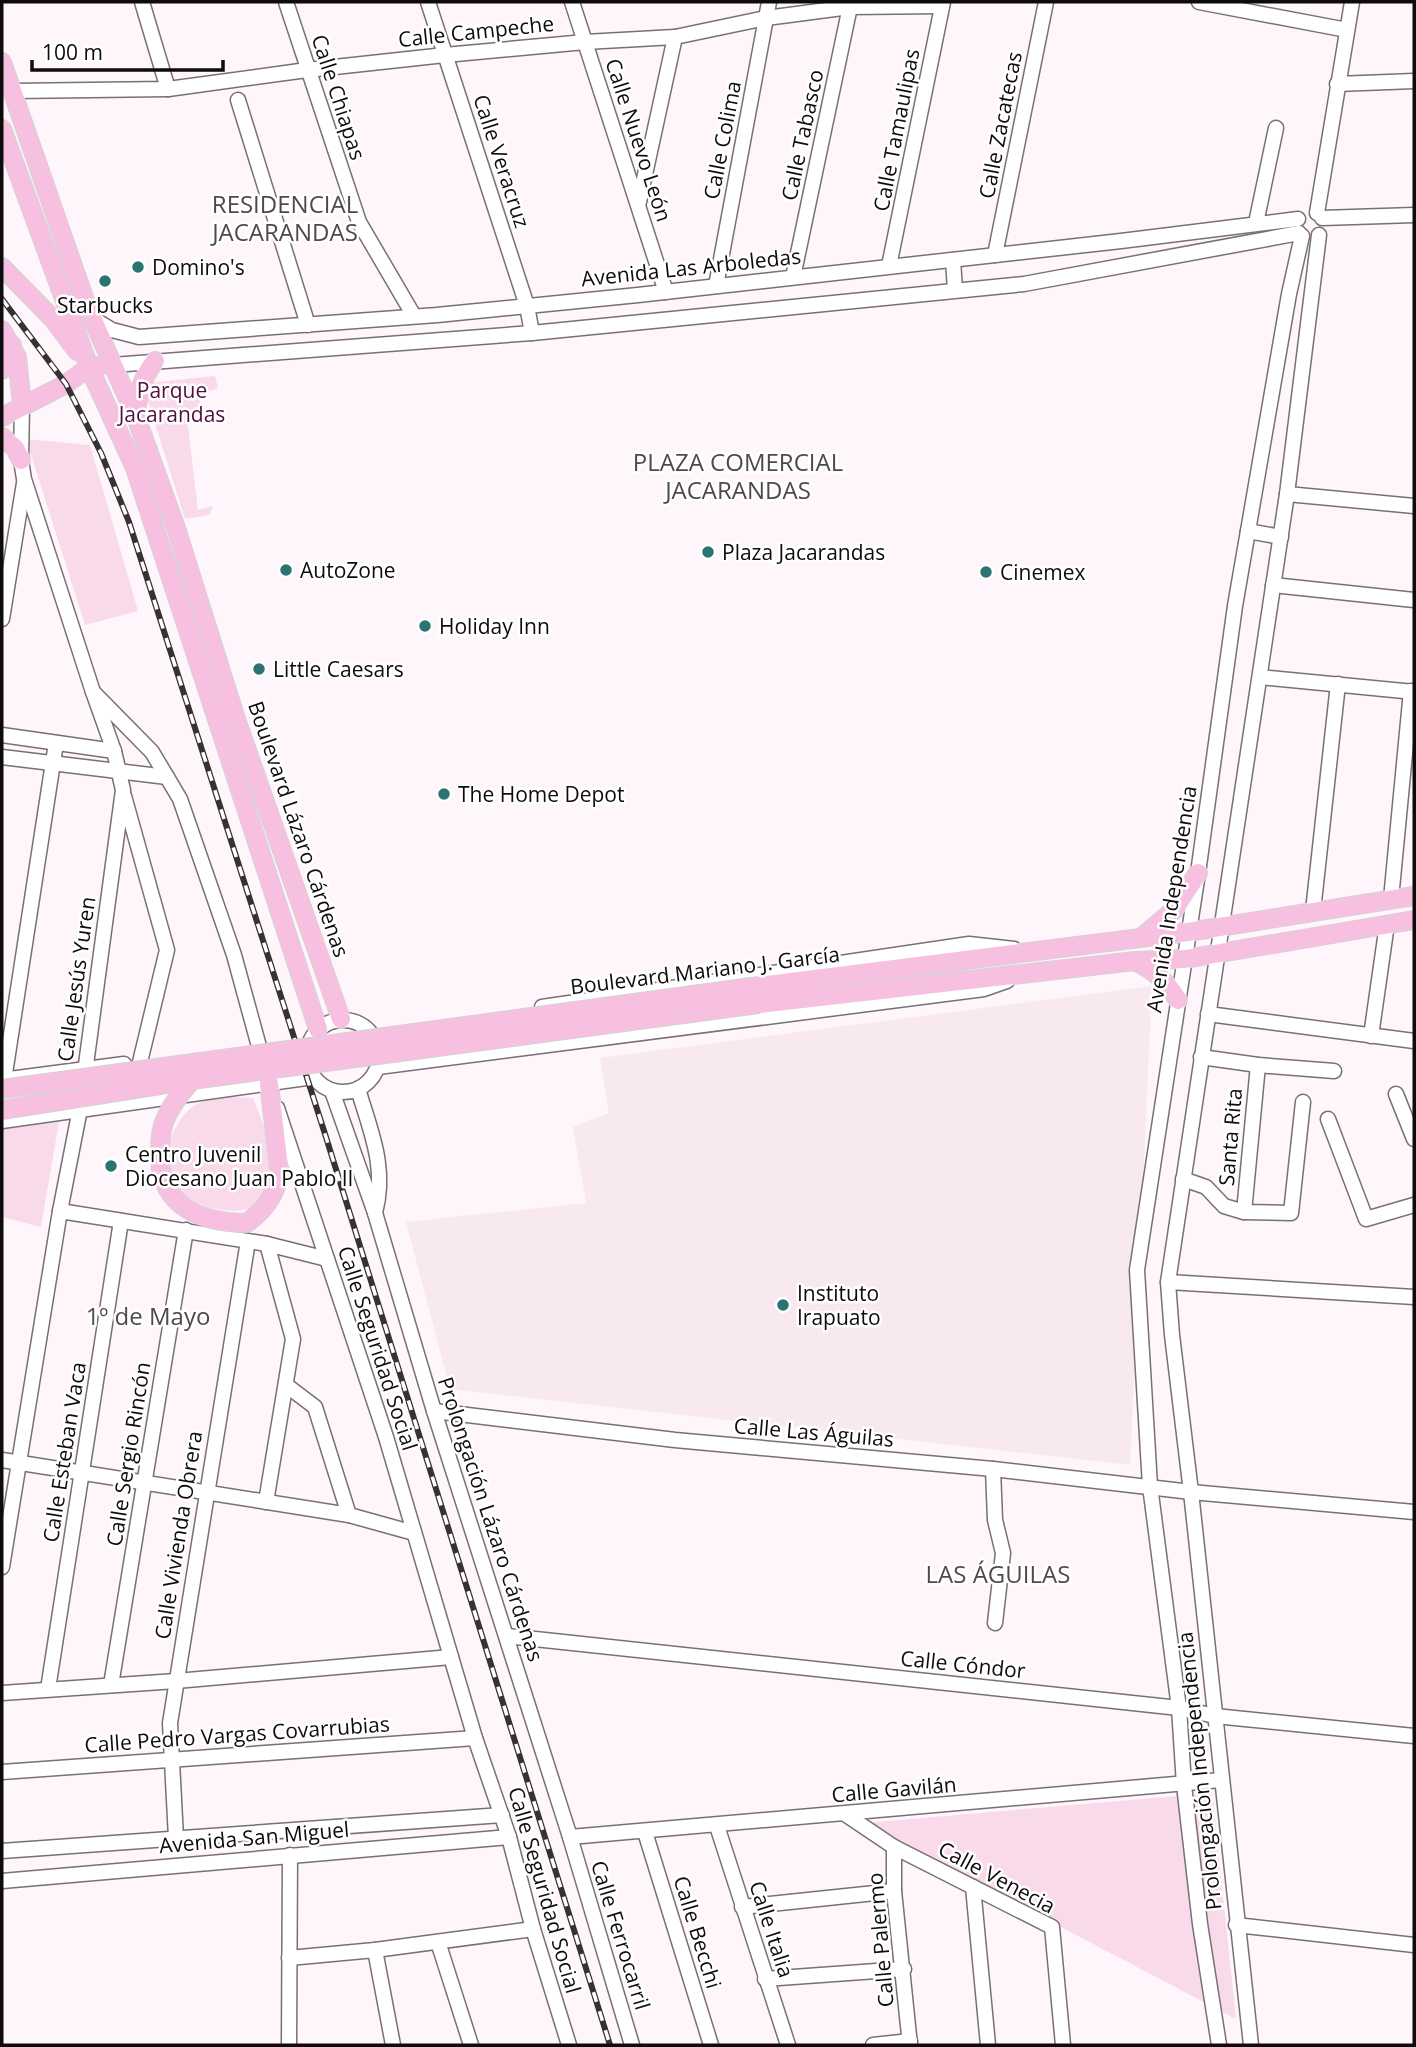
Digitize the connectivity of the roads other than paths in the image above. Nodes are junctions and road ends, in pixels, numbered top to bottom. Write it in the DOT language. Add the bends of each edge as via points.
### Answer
graph roads {
  1 [pos="142,2"];
  2 [pos="286,2"];
  3 [pos="428,2"];
  4 [pos="572,2"];
  5 [pos="769,2"];
  6 [pos="1046,2"];
  7 [pos="1199,2"];
  8 [pos="1352,2"];
  9 [pos="850,4"];
  10 [pos="943,4"];
  11 [pos="766,18"];
  12 [pos="1347,30"];
  13 [pos="675,37"];
  14 [pos="584,42"];
  15 [pos="445,55"];
  16 [pos="2,62"];
  17 [pos="307,70"];
  18 [pos="1414,81"];
  19 [pos="1337,84"];
  20 [pos="168,89"];
  21 [pos="12,91"];
  22 [pos="238,100"];
  23 [pos="2,112"];
  24 [pos="1276,128"];
  25 [pos="2,129"];
  26 [pos="33,153"];
  27 [pos="639,204"];
  28 [pos="1414,215"];
  29 [pos="1319,216"];
  30 [pos="1256,223"];
  31 [pos="1299,229"];
  32 [pos="1320,236"];
  33 [pos="995,256"];
  34 [pos="953,260"];
  35 [pos="889,266"];
  36 [pos="2,267"];
  37 [pos="793,277"];
  38 [pos="716,286"];
  39 [pos="955,290"];
  40 [pos="666,292"];
  41 [pos="527,306"];
  42 [pos="90,313"];
  43 [pos="437,315"];
  44 [pos="414,316"];
  45 [pos="308,325"];
  46 [pos="532,333"];
  47 [pos="7,337"];
  48 [pos="440,340"];
  49 [pos="1279,353"];
  50 [pos="1304,356"];
  51 [pos="155,361"];
  52 [pos="113,365"];
  53 [pos="89,367"];
  54 [pos="2,370"];
  55 [pos="2,404"];
  56 [pos="22,405"];
  57 [pos="2,417"];
  58 [pos="136,417"];
  59 [pos="2,437"];
  60 [pos="21,460"];
  61 [pos="24,479"];
  62 [pos="1287,494"];
  63 [pos="1414,506"];
  64 [pos="1248,531"];
  65 [pos="1281,537"];
  66 [pos="1273,585"];
  67 [pos="1414,600"];
  68 [pos="183,616"];
  69 [pos="2,620"];
  70 [pos="212,640"];
  71 [pos="1260,677"];
  72 [pos="1338,684"];
  73 [pos="1413,691"];
  74 [pos="93,692"];
  75 [pos="2,735"];
  76 [pos="56,743"];
  77 [pos="107,751"];
  78 [pos="2,757"];
  79 [pos="53,765"];
  80 [pos="97,769"];
  81 [pos="120,771"];
  82 [pos="167,777"];
  83 [pos="123,790"];
  84 [pos="1198,873"];
  85 [pos="1414,896"];
  86 [pos="1391,899"];
  87 [pos="1313,911"];
  88 [pos="1414,920"];
  89 [pos="1387,924"];
  90 [pos="1222,926"];
  91 [pos="1188,932"];
  92 [pos="1140,938"];
  93 [pos="1033,951"];
  94 [pos="1217,954"];
  95 [pos="1185,959"];
  96 [pos="1135,961"];
  97 [pos="1032,973"];
  98 [pos="657,989"];
  99 [pos="759,995"];
  100 [pos="1178,1000"];
  101 [pos="1208,1014"];
  102 [pos="341,1019"];
  103 [pos="418,1026"];
  104 [pos="661,1030"];
  105 [pos="372,1033"];
  106 [pos="314,1036"];
  107 [pos="1371,1036"];
  108 [pos="1414,1041"];
  109 [pos="260,1047"];
  110 [pos="1201,1057"];
  111 [pos="424,1061"];
  112 [pos="140,1062"];
  113 [pos="1258,1065"];
  114 [pos="378,1067"];
  115 [pos="86,1068"];
  116 [pos="1334,1071"];
  117 [pos="313,1077"];
  118 [pos="192,1080"];
  119 [pos="2,1083"];
  120 [pos="269,1084"];
  121 [pos="358,1089"];
  122 [pos="332,1091"];
  123 [pos="1396,1094"];
  124 [pos="1303,1102"];
  125 [pos="80,1109"];
  126 [pos="2,1110"];
  127 [pos="1328,1119"];
  128 [pos="2,1121"];
  129 [pos="1414,1139"];
  130 [pos="1183,1179"];
  131 [pos="1414,1205"];
  132 [pos="60,1211"];
  133 [pos="1244,1212"];
  134 [pos="375,1213"];
  135 [pos="121,1221"];
  136 [pos="186,1230"];
  137 [pos="248,1241"];
  138 [pos="267,1244"];
  139 [pos="327,1259"];
  140 [pos="1168,1282"];
  141 [pos="1414,1297"];
  142 [pos="286,1385"];
  143 [pos="434,1411"];
  144 [pos="2,1460"];
  145 [pos="19,1461"];
  146 [pos="993,1469"];
  147 [pos="82,1472"];
  148 [pos="144,1482"];
  149 [pos="1150,1486"];
  150 [pos="1191,1492"];
  151 [pos="205,1493"];
  152 [pos="267,1502"];
  153 [pos="1414,1512"];
  154 [pos="349,1515"];
  155 [pos="414,1533"];
  156 [pos="2,1567"];
  157 [pos="1162,1571"];
  158 [pos="995,1623"];
  159 [pos="507,1636"];
  160 [pos="451,1657"];
  161 [pos="176,1681"];
  162 [pos="111,1685"];
  163 [pos="48,1689"];
  164 [pos="2,1693"];
  165 [pos="1179,1709"];
  166 [pos="1214,1716"];
  167 [pos="1414,1736"];
  168 [pos="475,1738"];
  169 [pos="173,1760"];
  170 [pos="2,1772"];
  171 [pos="1221,1780"];
  172 [pos="1184,1785"];
  173 [pos="845,1814"];
  174 [pos="502,1815"];
  175 [pos="717,1826"];
  176 [pos="645,1832"];
  177 [pos="509,1837"];
  178 [pos="570,1837"];
  179 [pos="176,1838"];
  180 [pos="894,1847"];
  181 [pos="2,1851"];
  182 [pos="290,1855"];
  183 [pos="2,1881"];
  184 [pos="973,1887"];
  185 [pos="894,1891"];
  186 [pos="742,1907"];
  187 [pos="1236,1925"];
  188 [pos="533,1929"];
  189 [pos="438,1942"];
  190 [pos="1414,1945"];
  191 [pos="376,1950"];
  192 [pos="289,1958"];
  193 [pos="904,1969"];
  194 [pos="765,1979"];
  195 [pos="910,2043"];
  196 [pos="289,2045"];
  197 [pos="393,2045"];
  198 [pos="471,2045"];
  199 [pos="569,2045"];
  200 [pos="632,2045"];
  201 [pos="711,2045"];
  202 [pos="788,2045"];
  203 [pos="873,2045"];
  204 [pos="988,2045"];
  205 [pos="1063,2045"];
  206 [pos="1219,2045"];
  207 [pos="1251,2045"];
  1 -- 20 [label="street"];
  2 -- 17 [label="street, Calle Chiapas"];
  3 -- 15 [label="street, Calle Veracruz"];
  4 -- 14 [label="street, Calle Nuevo León"];
  5 -- 11 [label="street, Calle Colima"];
  6 -- 33 [label="street, Calle Zacatecas"];
  7 -- 12 [label="street"];
  8 -- 12 [label="street"];
  9 -- 10 [label="street, Calle Campeche"];
  9 -- 11 [label="street, Calle Campeche"];
  9 -- 37 [label="street, Calle Tabasco"];
  10 -- 35 [label="street, Calle Tamaulipas"];
  11 -- 13 [label="street, Calle Campeche"];
  11 -- 38 [label="street, Calle Colima"];
  12 -- 19 [label="street"];
  13 -- 14 [label="street, Calle Campeche"];
  13 -- 27 [label="street"];
  14 -- 15 [label="street, Calle Campeche"];
  14 -- 27 [label="street, Calle Nuevo León"];
  15 -- 17 [label="street, Calle Campeche"];
  15 -- 41 [label="street, Calle Veracruz"];
  16 -- 21 [label="main road, Boulevard Lázaro Cárdenas"];
  17 -- 20 [label="street, Calle Campeche"];
  17 -- 44 [label="street, Calle Chiapas" via="359,222"];
  18 -- 19 [label="street"];
  19 -- 29 [label="street"];
  20 -- 21 [label="street, Calle Campeche"];
  21 -- 26 [label="main road, Boulevard Lázaro Cárdenas"];
  22 -- 45 [label="street"];
  23 -- 26 [label="main road" via="15,118"];
  24 -- 30 [label="street"];
  25 -- 53 [label="main road, Boulevard Lázaro Cárdenas"];
  26 -- 42 [label="main road, Boulevard Lázaro Cárdenas"];
  27 -- 40 [label="street, Calle Nuevo León"];
  28 -- 29 [label="street"];
  29 -- 31 [label="street" via="1306,212"];
  29 -- 32 [label="street" via="1324,224"];
  30 -- 31 [label="street, Avenida Las Arboledas"];
  30 -- 33 [label="street, Avenida Las Arboledas"];
  31 -- 32 [label="street" via="1307,239"];
  31 -- 39 [label="street" via="1024,284"];
  31 -- 49 [label="street, Avenida Independencia"];
  32 -- 50 [label="street"];
  33 -- 34 [label="street, Avenida Las Arboledas"];
  34 -- 35 [label="street, Avenida Las Arboledas"];
  34 -- 39 [label="street"];
  35 -- 37 [label="street, Avenida Las Arboledas"];
  36 -- 53 [label="main road" via="53,319"];
  37 -- 38 [label="street, Avenida Las Arboledas"];
  38 -- 40 [label="street, Avenida Las Arboledas"];
  39 -- 46 [label="street"];
  40 -- 41 [label="street, Avenida Las Arboledas"];
  41 -- 43 [label="street, Avenida Las Arboledas"];
  41 -- 46 [label="street, Calle Veracruz"];
  42 -- 45 [label="street, Avenida Las Arboledas" via="112,330 139,337"];
  42 -- 52 [label="main road, Boulevard Lázaro Cárdenas"];
  42 -- 53 [label="main road" via="93,350"];
  43 -- 44 [label="street, Avenida Las Arboledas"];
  43 -- 48 [label="street"];
  44 -- 45 [label="street, Avenida Las Arboledas"];
  46 -- 48 [label="street"];
  47 -- 54 [label="main road" via="9,357"];
  47 -- 56 [label="main road" via="17,357"];
  48 -- 51 [label="street"];
  49 -- 50 [label="street"];
  49 -- 64 [label="street, Avenida Independencia"];
  50 -- 62 [label="street"];
  51 -- 52 [label="street"];
  51 -- 58 [label="main road" via="140,386"];
  52 -- 53 [label="main road"];
  52 -- 58 [label="main road, Boulevard Lázaro Cárdenas"];
  53 -- 56 [label="main road"];
  53 -- 68 [label="main road, Boulevard Lázaro Cárdenas" via="135,468"];
  55 -- 56 [label="main road"];
  56 -- 57 [label="main road"];
  56 -- 60 [label="street, Calle Jesús Yuren"];
  58 -- 70 [label="main road, Boulevard Lázaro Cárdenas"];
  59 -- 60 [label="main road"];
  60 -- 61 [label="street, Calle Jesús Yuren"];
  61 -- 69 [label="street"];
  61 -- 74 [label="street, Calle Jesús Yuren"];
  62 -- 63 [label="street"];
  62 -- 65 [label="street"];
  64 -- 65 [label="street"];
  64 -- 84 [label="street, Avenida Independencia"];
  65 -- 66 [label="street"];
  66 -- 67 [label="street"];
  66 -- 71 [label="street"];
  68 -- 70 [label="main road" via="199,636"];
  68 -- 106 [label="main road, Boulevard Lázaro Cárdenas"];
  70 -- 102 [label="main road, Boulevard Lázaro Cárdenas"];
  71 -- 72 [label="street"];
  71 -- 90 [label="street"];
  72 -- 73 [label="street"];
  72 -- 87 [label="street"];
  73 -- 86 [label="street"];
  74 -- 77 [label="street, Calle Jesús Yuren"];
  74 -- 82 [label="street, Calle Seguridad Social" via="152,752"];
  75 -- 76 [label="street"];
  76 -- 77 [label="street"];
  76 -- 79 [label="street"];
  77 -- 80 [label="street"];
  77 -- 81 [label="street, Calle Jesús Yuren"];
  78 -- 79 [label="street"];
  79 -- 80 [label="street"];
  79 -- 119 [label="street"];
  80 -- 81 [label="street"];
  81 -- 82 [label="street"];
  81 -- 83 [label="street, Calle Jesús Yuren"];
  82 -- 109 [label="street, Calle Seguridad Social" via="185,812"];
  83 -- 112 [label="street" via="167,950"];
  83 -- 115 [label="street, Calle Jesús Yuren"];
  84 -- 91 [label="street, Avenida Independencia"];
  84 -- 92 [label="main road" via="1174,909"];
  85 -- 86 [label="main road, Boulevard Mariano J. García"];
  86 -- 87 [label="main road, Boulevard Mariano J. García"];
  87 -- 90 [label="main road, Boulevard Mariano J. García"];
  88 -- 89 [label="main road, Boulevard Mariano J. García"];
  89 -- 94 [label="main road, Boulevard Mariano J. García"];
  89 -- 107 [label="street"];
  90 -- 91 [label="main road, Boulevard Mariano J. García"];
  90 -- 94 [label="street"];
  91 -- 92 [label="main road, Boulevard Mariano J. García"];
  91 -- 95 [label="street, Avenida Independencia"];
  92 -- 93 [label="main road, Boulevard Mariano J. García"];
  93 -- 98 [label="street" via="970,944"];
  93 -- 99 [label="main road, Boulevard Mariano J. García"];
  94 -- 95 [label="main road, Boulevard Mariano J. García"];
  94 -- 101 [label="street"];
  95 -- 96 [label="main road, Boulevard Mariano J. García"];
  95 -- 100 [label="street, Avenida Independencia"];
  96 -- 97 [label="main road, Boulevard Mariano J. García"];
  96 -- 100 [label="main road" via="1164,979"];
  97 -- 99 [label="main road, Boulevard Mariano J. García"];
  97 -- 104 [label="street" via="984,989"];
  98 -- 103 [label="street"];
  98 -- 104 [label="street" via="668,1009"];
  99 -- 118 [label="main road, Boulevard Mariano J. García, bridge"];
  99 -- 119 [label="main road, Boulevard Mariano J. García, bridge"];
  100 -- 149 [label="street, Avenida Independencia" via="1137,1270"];
  101 -- 107 [label="street"];
  101 -- 110 [label="street"];
  102 -- 105 [label="street" via="358,1022"];
  102 -- 106 [label="street" via="332,1020"];
  103 -- 105 [label="street"];
  103 -- 111 [label="street" via="415,1047"];
  104 -- 111 [label="street"];
  105 -- 114 [label="street" via="380,1055"];
  106 -- 109 [label="street"];
  106 -- 117 [label="street" via="307,1060"];
  107 -- 108 [label="street"];
  109 -- 112 [label="street"];
  109 -- 120 [label="street, Calle Seguridad Social"];
  110 -- 113 [label="street"];
  110 -- 130 [label="street"];
  111 -- 114 [label="street"];
  112 -- 115 [label="street"];
  113 -- 116 [label="street"];
  113 -- 133 [label="street, Santa Rita"];
  114 -- 121 [label="street"];
  115 -- 119 [label="street"];
  115 -- 125 [label="street, Calle Jesús Yuren"];
  117 -- 120 [label="street"];
  117 -- 122 [label="street"];
  118 -- 120 [label="main road, bridge" via="164,1121 160,1173 177,1202 206,1219 247,1223 275,1193 280,1175"];
  118 -- 126 [label="main road, Boulevard Mariano J. García, bridge"];
  120 -- 125 [label="street"];
  120 -- 139 [label="street, Calle Seguridad Social"];
  121 -- 122 [label="street"];
  121 -- 134 [label="street" via="381,1178"];
  122 -- 134 [label="street"];
  123 -- 129 [label="street"];
  124 -- 133 [label="street" via="1291,1213"];
  125 -- 128 [label="street"];
  125 -- 132 [label="street, Calle Jesús Yuren"];
  127 -- 131 [label="street" via="1366,1219"];
  130 -- 133 [label="street" via="1206,1187 1224,1206"];
  130 -- 140 [label="street"];
  132 -- 135 [label="street"];
  132 -- 145 [label="street, Calle Jesús Yuren"];
  134 -- 143 [label="street, Prolongación Lázaro Cárdenas"];
  135 -- 136 [label="street"];
  135 -- 147 [label="street, Calle Esteban Vaca"];
  136 -- 137 [label="street"];
  136 -- 148 [label="street, Calle Sergio Rincón"];
  137 -- 138 [label="street"];
  137 -- 151 [label="street, Calle Vivienda Obrera"];
  138 -- 139 [label="street"];
  138 -- 142 [label="street" via="293,1339"];
  139 -- 155 [label="street, Calle Seguridad Social"];
  140 -- 141 [label="street"];
  140 -- 150 [label="street"];
  142 -- 152 [label="street"];
  142 -- 154 [label="street" via="315,1407"];
  143 -- 146 [label="street, Calle Las Águilas" via="675,1440"];
  143 -- 159 [label="street, Prolongación Lázaro Cárdenas"];
  144 -- 145 [label="street"];
  145 -- 147 [label="street"];
  145 -- 156 [label="street, Calle Jesús Yuren"];
  146 -- 149 [label="street, Calle Las Águilas"];
  146 -- 158 [label="street" via="995,1520 1003,1553"];
  147 -- 148 [label="street"];
  147 -- 163 [label="street, Calle Esteban Vaca"];
  148 -- 151 [label="street"];
  148 -- 162 [label="street, Calle Sergio Rincón"];
  149 -- 150 [label="street, Calle Las Águilas"];
  149 -- 157 [label="street, Avenida Independencia"];
  150 -- 153 [label="street, Calle Las Águilas"];
  150 -- 166 [label="street, Prolongación Independencia"];
  151 -- 152 [label="street"];
  151 -- 161 [label="street, Calle Vivienda Obrera"];
  152 -- 154 [label="street"];
  154 -- 155 [label="street"];
  155 -- 160 [label="street, Calle Seguridad Social"];
  157 -- 165 [label="street, Prolongación Independencia"];
  159 -- 165 [label="street, Calle Cóndor"];
  159 -- 178 [label="street, Prolongación Lázaro Cárdenas"];
  160 -- 161 [label="street"];
  160 -- 168 [label="street, Calle Seguridad Social"];
  161 -- 162 [label="street"];
  161 -- 169 [label="street, Calle Vivienda Obrera" via="170,1723"];
  162 -- 163 [label="street"];
  163 -- 164 [label="street"];
  165 -- 166 [label="street, Calle Cóndor"];
  165 -- 172 [label="street, Prolongación Independencia"];
  166 -- 167 [label="street, Calle Cóndor"];
  166 -- 171 [label="street, Prolongación Independencia"];
  168 -- 169 [label="street, Calle Pedro Vargas Covarrubias"];
  168 -- 174 [label="street, Calle Seguridad Social"];
  169 -- 170 [label="street, Calle Pedro Vargas Covarrubias"];
  169 -- 179 [label="street, Calle Vivienda Obrera"];
  171 -- 172 [label="street, Calle Gavilán"];
  171 -- 187 [label="street, Prolongación Independencia"];
  172 -- 173 [label="street, Calle Gavilán"];
  172 -- 206 [label="street, Prolongación Independencia"];
  173 -- 175 [label="street, Calle Gavilán"];
  173 -- 180 [label="street, Calle Palermo"];
  174 -- 177 [label="street, Calle Seguridad Social"];
  174 -- 179 [label="street, Avenida San Miguel"];
  175 -- 176 [label="street, Calle Gavilán"];
  175 -- 186 [label="street, Calle Italia"];
  176 -- 178 [label="street, Calle Gavilán"];
  176 -- 201 [label="street, Calle Becchi"];
  177 -- 182 [label="street, Avenida San Miguel"];
  177 -- 188 [label="street, Calle Seguridad Social"];
  178 -- 200 [label="street, Calle Ferrocarril"];
  179 -- 181 [label="street, Avenida San Miguel"];
  180 -- 184 [label="street, Calle Venecia"];
  180 -- 185 [label="street, Calle Palermo"];
  182 -- 183 [label="street, Avenida San Miguel"];
  182 -- 192 [label="street"];
  184 -- 204 [label="street"];
  184 -- 205 [label="street, Calle Venecia" via="1052,1927"];
  185 -- 186 [label="street"];
  185 -- 193 [label="street, Calle Palermo"];
  186 -- 194 [label="street, Calle Italia"];
  187 -- 190 [label="street"];
  187 -- 207 [label="street, Prolongación Independencia"];
  188 -- 189 [label="street"];
  188 -- 199 [label="street, Calle Seguridad Social"];
  189 -- 191 [label="street"];
  189 -- 198 [label="street"];
  191 -- 192 [label="street"];
  191 -- 197 [label="street"];
  192 -- 196 [label="street"];
  193 -- 194 [label="street"];
  193 -- 195 [label="street, Calle Palermo"];
  194 -- 202 [label="street, Calle Italia"];
  195 -- 203 [label="street"];
}
